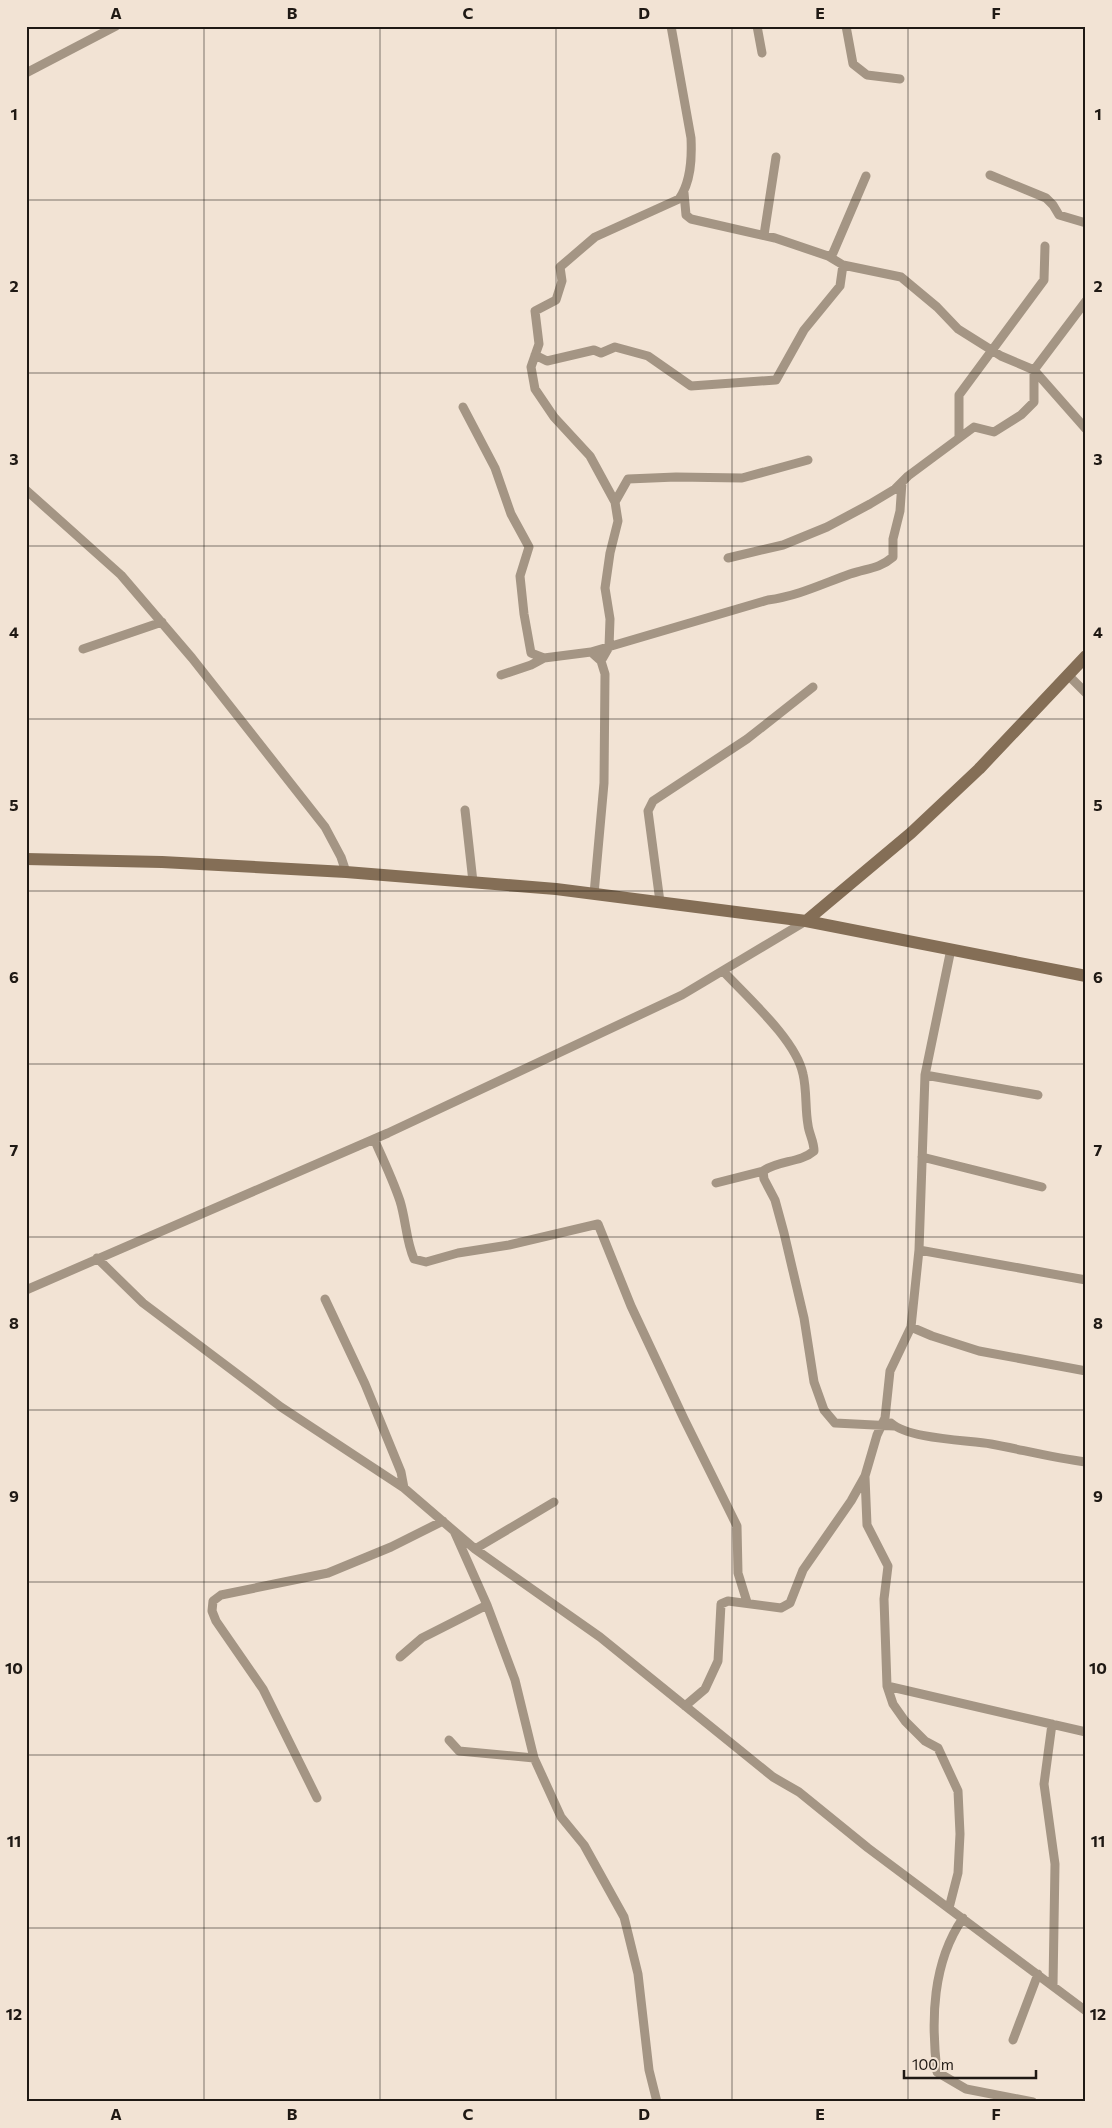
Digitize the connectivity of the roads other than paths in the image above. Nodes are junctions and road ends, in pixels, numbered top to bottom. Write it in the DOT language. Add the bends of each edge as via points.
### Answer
graph roads {
  1 [pos="116,26"];
  2 [pos="671,26"];
  3 [pos="757,26"];
  4 [pos="846,26"];
  5 [pos="762,53"];
  6 [pos="26,73"];
  7 [pos="900,78"];
  8 [pos="776,157"];
  9 [pos="990,175"];
  10 [pos="866,176"];
  11 [pos="684,193"];
  12 [pos="1086,223"];
  13 [pos="764,235"];
  14 [pos="1045,246"];
  15 [pos="828,256"];
  16 [pos="843,265"];
  17 [pos="1086,301"];
  18 [pos="992,351"];
  19 [pos="535,356"];
  20 [pos="1034,370"];
  21 [pos="463,407"];
  22 [pos="1086,429"];
  23 [pos="959,438"];
  24 [pos="808,460"];
  25 [pos="902,482"];
  26 [pos="26,490"];
  27 [pos="615,502"];
  28 [pos="728,558"];
  29 [pos="162,622"];
  30 [pos="609,647"];
  31 [pos="83,649"];
  32 [pos="592,652"];
  33 [pos="1086,656"];
  34 [pos="544,658"];
  35 [pos="601,661"];
  36 [pos="1068,675"];
  37 [pos="501,676"];
  38 [pos="813,687"];
  39 [pos="1086,693"];
  40 [pos="465,810"];
  41 [pos="26,859"];
  42 [pos="346,872"];
  43 [pos="474,882"];
  44 [pos="594,894"];
  45 [pos="660,902"];
  46 [pos="806,921"];
  47 [pos="951,949"];
  48 [pos="723,971"];
  49 [pos="1086,976"];
  50 [pos="925,1075"];
  51 [pos="1038,1095"];
  52 [pos="374,1139"];
  53 [pos="922,1158"];
  54 [pos="763,1171"];
  55 [pos="716,1183"];
  56 [pos="1042,1187"];
  57 [pos="919,1250"];
  58 [pos="97,1258"];
  59 [pos="1086,1280"];
  60 [pos="26,1290"];
  61 [pos="325,1299"];
  62 [pos="911,1327"];
  63 [pos="1086,1370"];
  64 [pos="883,1422"];
  65 [pos="1086,1462"];
  66 [pos="865,1476"];
  67 [pos="404,1488"];
  68 [pos="554,1502"];
  69 [pos="443,1521"];
  70 [pos="454,1530"];
  71 [pos="475,1549"];
  72 [pos="746,1602"];
  73 [pos="487,1604"];
  74 [pos="400,1657"];
  75 [pos="886,1686"];
  76 [pos="685,1706"];
  77 [pos="1052,1724"];
  78 [pos="1086,1732"];
  79 [pos="450,1740"];
  80 [pos="534,1758"];
  81 [pos="317,1798"];
  82 [pos="949,1908"];
  83 [pos="963,1918"];
  84 [pos="1038,1974"];
  85 [pos="1053,1985"];
  86 [pos="1086,2011"];
  87 [pos="1013,2040"];
  88 [pos="657,2102"];
  89 [pos="1033,2102"];
  1 -- 6 [label="street"];
  2 -- 11 [label="street" via="691,138 692,151"];
  3 -- 5 [label="street"];
  4 -- 7 [label="street" via="853,64 867,75"];
  8 -- 13 [label="street"];
  9 -- 12 [label="street" via="1046,198 1059,215"];
  10 -- 15 [label="street" via="833,253"];
  11 -- 13 [label="street" via="686,215 691,219"];
  11 -- 19 [label="street" via="680,199 595,237 560,267 562,281 556,300 535,312 539,344"];
  13 -- 15 [label="street"];
  14 -- 18 [label="street" via="1044,280"];
  15 -- 16 [label="street"];
  16 -- 18 [label="street" via="901,277 958,329"];
  16 -- 19 [label="street" via="840,286 804,330 776,380 691,386 648,356 615,347 601,353 594,350 547,361"];
  17 -- 20 [label="street"];
  18 -- 20 [label="street"];
  18 -- 23 [label="street" via="959,395"];
  19 -- 27 [label="street" via="531,367 535,389 554,417 590,456"];
  20 -- 22 [label="street"];
  20 -- 23 [label="street" via="1034,402 1021,415 994,432 974,427"];
  21 -- 34 [label="street" via="495,468 511,514 529,547 520,576 524,614 531,653"];
  23 -- 25 [label="street"];
  24 -- 27 [label="street" via="742,478 628,479"];
  25 -- 28 [label="street" via="896,489 818,530 783,545"];
  25 -- 30 [label="street" via="893,557 882,566 854,572 791,597 768,600"];
  26 -- 29 [label="street" via="121,574"];
  27 -- 30 [label="street" via="618,522 605,588 610,619"];
  29 -- 31 [label="street"];
  29 -- 42 [label="street" via="325,827"];
  30 -- 32 [label="street"];
  30 -- 35 [label="street"];
  32 -- 34 [label="street"];
  32 -- 35 [label="street"];
  33 -- 36 [label="main road"];
  34 -- 37 [label="street"];
  35 -- 44 [label="street" via="606,674 604,783"];
  36 -- 39 [label="street"];
  36 -- 46 [label="main road" via="972,776 911,833"];
  38 -- 45 [label="street" via="747,739 653,801 648,811"];
  40 -- 43 [label="street"];
  41 -- 42 [label="main road" via="162,862"];
  42 -- 43 [label="main road"];
  43 -- 44 [label="main road"];
  44 -- 45 [label="main road"];
  45 -- 46 [label="main road"];
  46 -- 47 [label="main road"];
  46 -- 48 [label="street"];
  47 -- 49 [label="main road"];
  47 -- 50 [label="street"];
  48 -- 52 [label="street" via="682,996"];
  48 -- 54 [label="street" via="780,1033 803,1073 814,1151 806,1158 770,1166"];
  50 -- 51 [label="street"];
  50 -- 53 [label="street"];
  52 -- 58 [label="street"];
  52 -- 72 [label="street" via="400,1201 410,1250 414,1259 419,1261 509,1245 598,1224 639,1323 737,1526 738,1573"];
  53 -- 56 [label="street"];
  53 -- 57 [label="street"];
  54 -- 55 [label="street"];
  54 -- 64 [label="street" via="784,1233 804,1318 814,1382 824,1410 835,1423"];
  57 -- 59 [label="street"];
  57 -- 62 [label="street"];
  58 -- 60 [label="street"];
  58 -- 67 [label="street" via="143,1303 273,1401"];
  61 -- 67 [label="street" via="365,1384 401,1472"];
  62 -- 63 [label="street" via="979,1351"];
  62 -- 64 [label="street" via="890,1370"];
  64 -- 65 [label="street" via="919,1434"];
  64 -- 66 [label="street"];
  66 -- 72 [label="street" via="803,1570 790,1602 781,1608"];
  66 -- 75 [label="street" via="867,1525 888,1566 884,1599"];
  67 -- 69 [label="street"];
  68 -- 71 [label="street"];
  69 -- 70 [label="street"];
  69 -- 81 [label="street" via="328,1573 221,1595 213,1602 216,1621 263,1689"];
  70 -- 71 [label="street"];
  70 -- 73 [label="street"];
  71 -- 76 [label="street" via="600,1637"];
  72 -- 76 [label="street" via="721,1604 718,1661 705,1690"];
  73 -- 74 [label="street" via="422,1638"];
  73 -- 80 [label="street" via="515,1680"];
  75 -- 77 [label="street"];
  75 -- 82 [label="street" via="892,1704 905,1721 925,1741 938,1748 958,1791 958,1873"];
  76 -- 82 [label="street" via="773,1777 799,1792"];
  77 -- 78 [label="street"];
  77 -- 85 [label="street" via="1044,1784 1055,1864"];
  79 -- 80 [label="street" via="458,1751"];
  80 -- 88 [label="street" via="561,1817 584,1845 624,1917 638,1974 649,2070"];
  82 -- 83 [label="street"];
  83 -- 84 [label="street"];
  83 -- 89 [label="street" via="955,1929 936,1993 934,2044 938,2072 966,2089"];
  84 -- 85 [label="street"];
  84 -- 87 [label="street"];
  85 -- 86 [label="street"];
}
